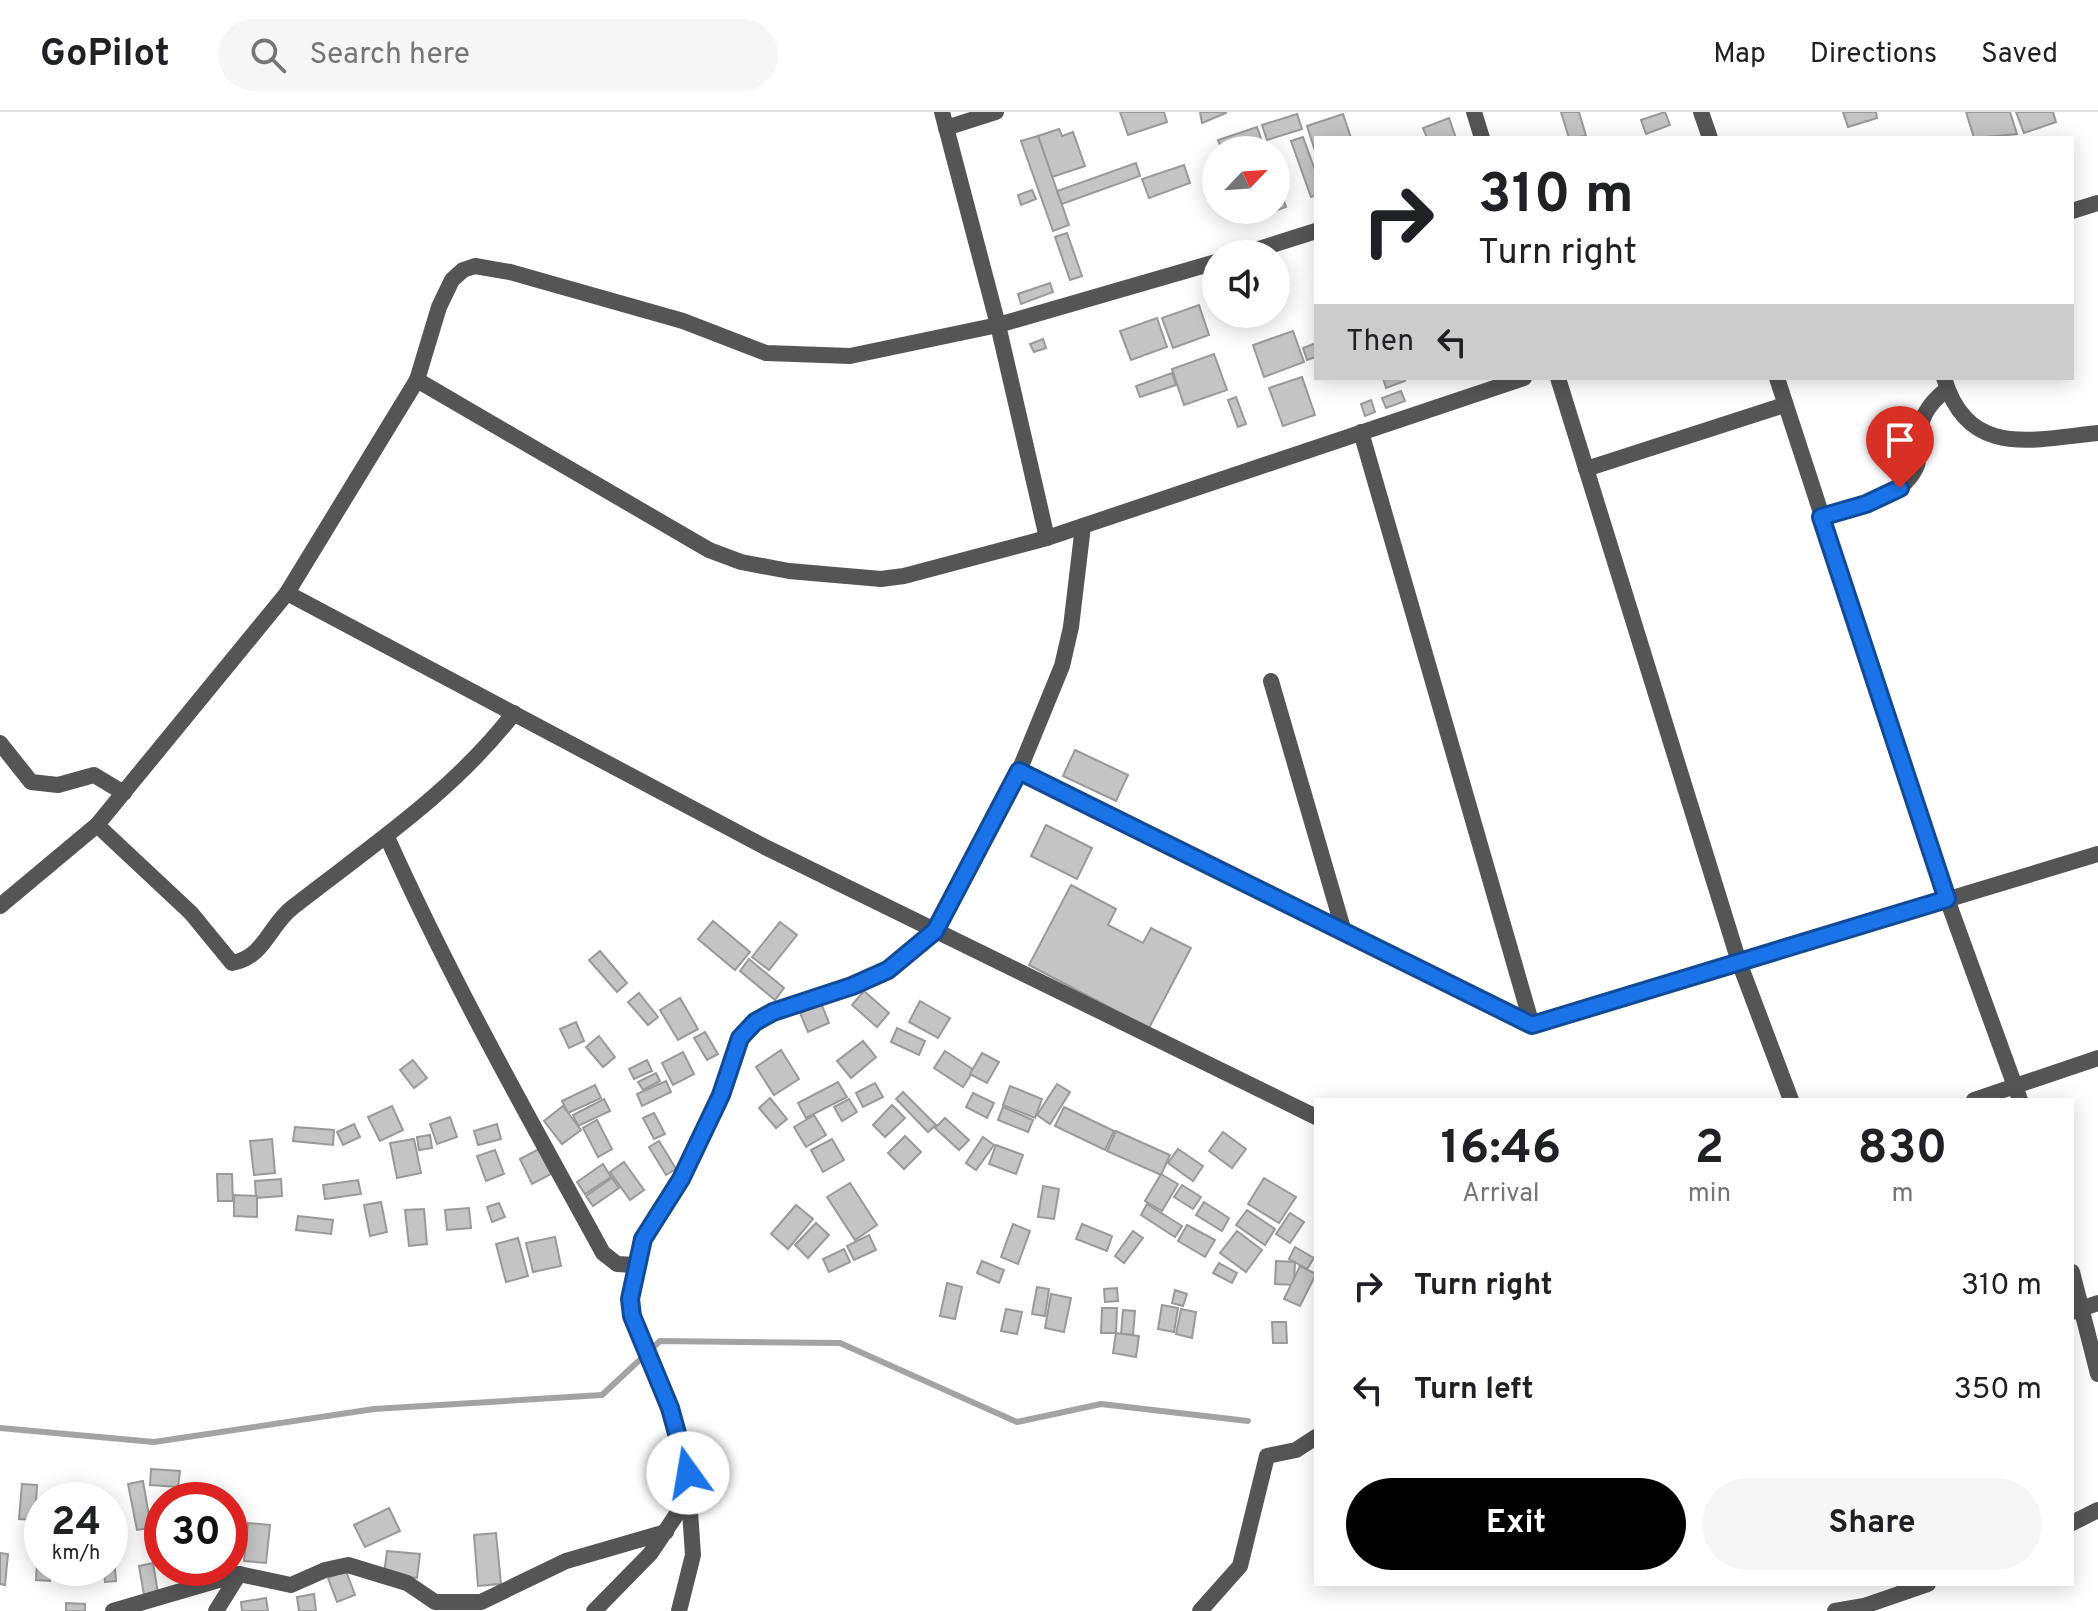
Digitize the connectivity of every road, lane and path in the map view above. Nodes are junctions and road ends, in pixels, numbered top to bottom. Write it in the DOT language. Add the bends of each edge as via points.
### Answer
graph roads {
  1 [pos="996,112"];
  2 [pos="1474,112"];
  3 [pos="1701,112"];
  4 [pos="944,120"];
  5 [pos="1481,136"];
  6 [pos="1709,136"];
  7 [pos="2098,203"];
  8 [pos="2074,210"];
  9 [pos="1314,232"];
  10 [pos="1287,240"];
  11 [pos="1202,266"];
  12 [pos="998,325"];
  13 [pos="417,380"];
  14 [pos="1518,380"];
  15 [pos="1559,380"];
  16 [pos="1778,380"];
  17 [pos="1946,384"];
  18 [pos="1784,405"];
  19 [pos="1361,432"];
  20 [pos="2098,433"];
  21 [pos="1586,469"];
  22 [pos="1821,517"];
  23 [pos="1083,526"];
  24 [pos="1047,538"];
  25 [pos="287,593"];
  26 [pos="1271,681"];
  27 [pos="514,713"];
  28 [pos="0,743"];
  29 [pos="1019,771"];
  30 [pos="124,793"];
  31 [pos="97,825"];
  32 [pos="387,837"];
  33 [pos="2098,854"];
  34 [pos="1947,899"];
  35 [pos="0,906"];
  36 [pos="935,931"];
  37 [pos="1344,932"];
  38 [pos="1739,962"];
  39 [pos="1532,1025"];
  40 [pos="2098,1058"];
  41 [pos="2015,1083"];
  42 [pos="1790,1098"];
  43 [pos="1979,1098"];
  44 [pos="2019,1098"];
  45 [pos="1314,1116"];
  46 [pos="635,1265"];
  47 [pos="2074,1278"];
  48 [pos="2084,1308"];
  49 [pos="2098,1374"];
  50 [pos="1314,1438"];
  51 [pos="691,1493"];
  52 [pos="2098,1510"];
  53 [pos="2074,1522"];
  54 [pos="666,1532"];
  55 [pos="248,1576"];
  56 [pos="198,1586"];
  57 [pos="232,1586"];
  58 [pos="1922,1586"];
  59 [pos="113,1611"];
  60 [pos="216,1611"];
  61 [pos="594,1611"];
  62 [pos="679,1611"];
  63 [pos="1200,1611"];
  64 [pos="1835,1611"];
  1 -- 4 [label="street"];
  2 -- 5 [label="street"];
  3 -- 6 [label="street"];
  4 -- 12 [label="street"];
  7 -- 8 [label="street"];
  9 -- 10 [label="street"];
  11 -- 12 [label="street"];
  12 -- 13 [label="street" via="850,356 766,353 683,321 475,266 452,280"];
  12 -- 24 [label="street"];
  13 -- 24 [label="street" via="709,550 741,562 881,579"];
  13 -- 25 [label="street"];
  14 -- 19 [label="street"];
  15 -- 21 [label="street"];
  16 -- 18 [label="street"];
  17 -- 20 [label="street" via="1968,425 1998,439"];
  17 -- 22 [label="street" via="1926,406 1917,465 1900,488"];
  18 -- 21 [label="street"];
  18 -- 22 [label="street"];
  19 -- 23 [label="street"];
  19 -- 39 [label="street"];
  21 -- 38 [label="street"];
  22 -- 34 [label="street"];
  23 -- 24 [label="street"];
  23 -- 29 [label="street" via="1062,666"];
  25 -- 27 [label="street"];
  25 -- 30 [label="street"];
  26 -- 37 [label="street"];
  27 -- 32 [label="street" via="488,747"];
  27 -- 36 [label="street"];
  28 -- 30 [label="street" via="31,782 58,785 94,775"];
  29 -- 36 [label="street"];
  29 -- 37 [label="street"];
  30 -- 31 [label="street"];
  31 -- 32 [label="street" via="191,913 232,963 260,950 289,909"];
  31 -- 35 [label="street"];
  32 -- 46 [label="street" via="437,944 603,1253 617,1264"];
  33 -- 34 [label="street"];
  34 -- 38 [label="street"];
  34 -- 41 [label="street"];
  36 -- 45 [label="street"];
  36 -- 46 [label="street" via="888,970 773,1012 740,1038 721,1095 681,1179 643,1239"];
  37 -- 39 [label="street"];
  38 -- 39 [label="street"];
  38 -- 42 [label="street"];
  40 -- 41 [label="street"];
  41 -- 43 [label="street"];
  41 -- 44 [label="street"];
  46 -- 51 [label="street" via="632,1316 686,1453"];
  47 -- 48 [label="street"];
  48 -- 49 [label="street"];
  50 -- 63 [label="street" via="1296,1450 1267,1456 1240,1566"];
  51 -- 54 [label="street"];
  51 -- 62 [label="street" via="693,1555"];
  52 -- 53 [label="street"];
  54 -- 55 [label="street" via="566,1561 481,1602 435,1602 407,1583 348,1565 291,1585"];
  54 -- 61 [label="street"];
  56 -- 59 [label="street"];
  57 -- 60 [label="street"];
  58 -- 64 [label="street"];
}
